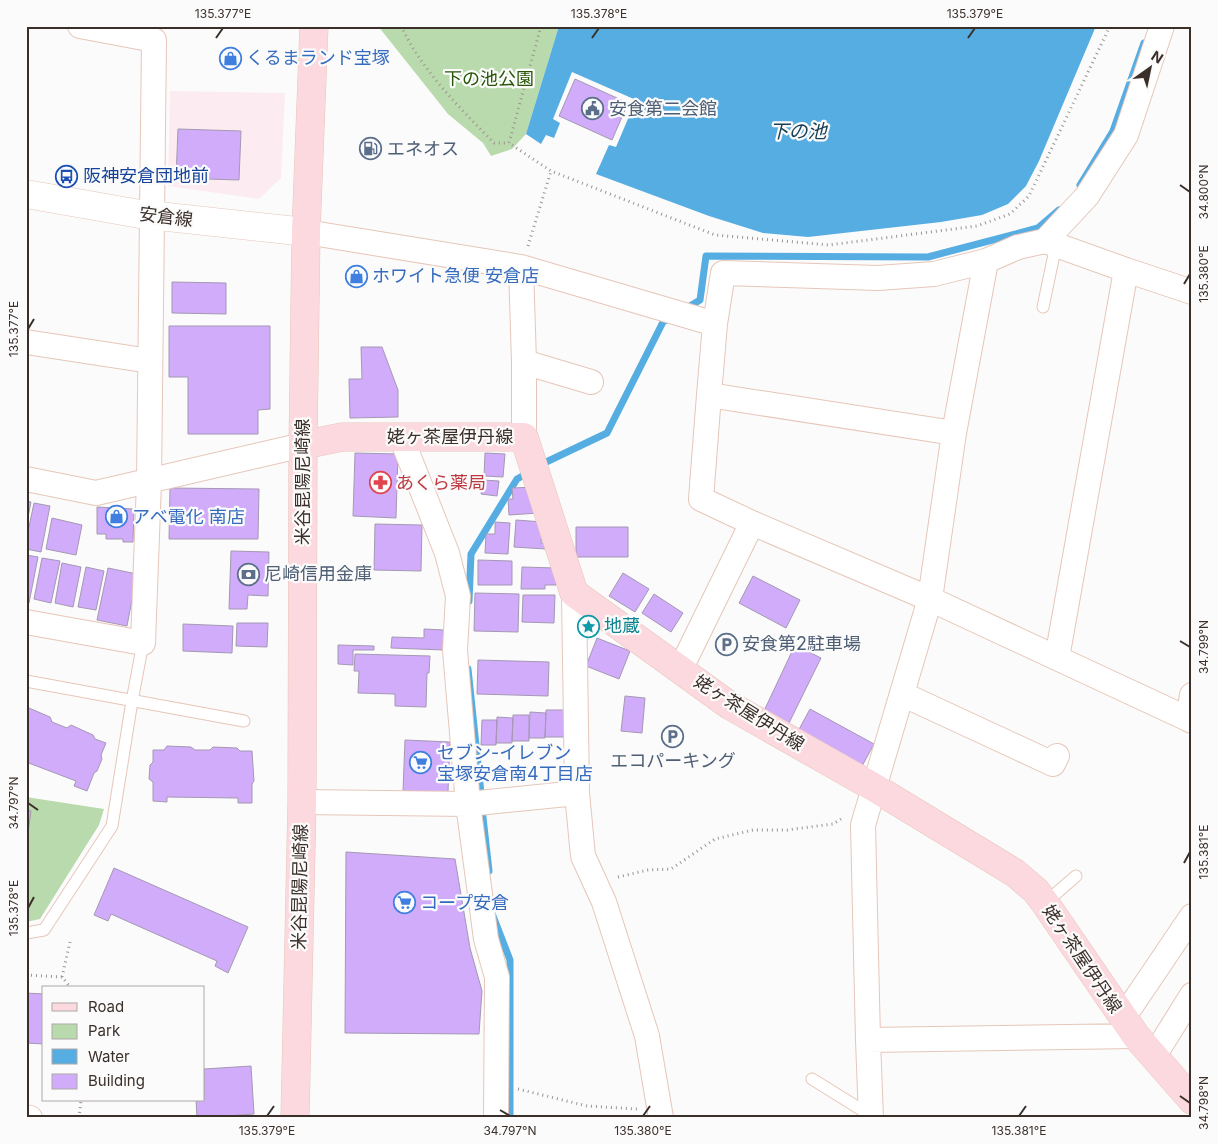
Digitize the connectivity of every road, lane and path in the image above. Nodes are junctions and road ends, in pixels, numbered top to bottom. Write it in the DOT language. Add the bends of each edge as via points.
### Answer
graph roads {
  1 [pos="80,26"];
  2 [pos="314,26"];
  3 [pos="401,26"];
  4 [pos="541,26"];
  5 [pos="1110,26"];
  6 [pos="1162,26"];
  7 [pos="154,33"];
  8 [pos="509,142"];
  9 [pos="551,171"];
  10 [pos="26,194"];
  11 [pos="151,216"];
  12 [pos="306,232"];
  13 [pos="1051,243"];
  14 [pos="986,261"];
  15 [pos="521,267"];
  16 [pos="1126,270"];
  17 [pos="1192,292"];
  18 [pos="1043,307"];
  19 [pos="715,324"];
  20 [pos="26,342"];
  21 [pos="150,361"];
  22 [pos="524,362"];
  23 [pos="591,382"];
  24 [pos="709,394"];
  25 [pos="954,433"];
  26 [pos="401,437"];
  27 [pos="524,438"];
  28 [pos="303,445"];
  29 [pos="26,480"];
  30 [pos="149,482"];
  31 [pos="752,523"];
  32 [pos="574,593"];
  33 [pos="930,599"];
  34 [pos="26,622"];
  35 [pos="144,643"];
  36 [pos="1057,658"];
  37 [pos="680,670"];
  38 [pos="26,681"];
  39 [pos="902,694"];
  40 [pos="1192,695"];
  41 [pos="132,701"];
  42 [pos="1190,720"];
  43 [pos="244,721"];
  44 [pos="1053,764"];
  45 [pos="875,788"];
  46 [pos="577,792"];
  47 [pos="302,802"];
  48 [pos="468,804"];
  49 [pos="866,816"];
  50 [pos="1076,876"];
  51 [pos="595,882"];
  52 [pos="1045,903"];
  53 [pos="1192,916"];
  54 [pos="26,933"];
  55 [pos="70,942"];
  56 [pos="26,975"];
  57 [pos="62,977"];
  58 [pos="69,986"];
  59 [pos="1192,995"];
  60 [pos="1129,1027"];
  61 [pos="868,1040"];
  62 [pos="1154,1056"];
  63 [pos="812,1080"];
  64 [pos="496,1084"];
  65 [pos="1192,1100"];
  66 [pos="81,1102"];
  67 [pos="660,1114"];
  68 [pos="26,1117"];
  69 [pos="871,1117"];
  70 [pos="30,1118"];
  71 [pos="79,1118"];
  72 [pos="295,1118"];
  73 [pos="496,1118"];
  1 -- 7 [label="street"];
  2 -- 12 [label="main road, 米谷昆陽尼崎線"];
  3 -- 8 [label="path" via="411,47 450,99 494,142"];
  4 -- 8 [label="path"];
  5 -- 9 [label="path" via="1029,196 1010,214 977,226 829,246 715,235"];
  6 -- 13 [label="street" via="1126,135 1087,196"];
  7 -- 11 [label="street"];
  8 -- 9 [label="path"];
  9 -- 15 [label="path"];
  10 -- 11 [label="street, 安倉線"];
  11 -- 12 [label="street, 安倉線"];
  11 -- 21 [label="street"];
  12 -- 15 [label="street"];
  12 -- 28 [label="main road, 米谷昆陽尼崎線"];
  13 -- 14 [label="street" via="1018,247"];
  13 -- 16 [label="street"];
  13 -- 18 [label="lane"];
  14 -- 19 [label="street" via="934,274 878,278 723,273"];
  14 -- 25 [label="street"];
  15 -- 19 [label="street"];
  15 -- 22 [label="street"];
  16 -- 17 [label="street"];
  16 -- 36 [label="street"];
  19 -- 24 [label="street"];
  20 -- 21 [label="street"];
  21 -- 30 [label="street"];
  22 -- 23 [label="street"];
  22 -- 27 [label="street"];
  24 -- 25 [label="street"];
  24 -- 31 [label="street" via="701,499"];
  25 -- 33 [label="street"];
  26 -- 27 [label="main road, 姥ヶ茶屋伊丹線"];
  26 -- 28 [label="main road, 姥ヶ茶屋伊丹線" via="342,437"];
  26 -- 48 [label="street" via="447,553 458,596 455,650"];
  27 -- 32 [label="main road, 姥ヶ茶屋伊丹線"];
  28 -- 30 [label="street"];
  28 -- 47 [label="main road, 米谷昆陽尼崎線"];
  29 -- 30 [label="street" via="96,493"];
  30 -- 35 [label="street"];
  31 -- 33 [label="street"];
  31 -- 37 [label="street"];
  32 -- 37 [label="main road, 姥ヶ茶屋伊丹線"];
  32 -- 46 [label="street"];
  33 -- 36 [label="street"];
  33 -- 39 [label="street"];
  34 -- 35 [label="street"];
  35 -- 41 [label="lane"];
  36 -- 42 [label="street"];
  37 -- 45 [label="main road, 姥ヶ茶屋伊丹線" via="729,705"];
  38 -- 41 [label="lane"];
  39 -- 44 [label="street"];
  39 -- 45 [label="street"];
  40 -- 42 [label="street"];
  41 -- 43 [label="lane"];
  41 -- 54 [label="lane" via="112,826 44,930"];
  45 -- 49 [label="street"];
  45 -- 52 [label="main road, 姥ヶ茶屋伊丹線" via="1016,873"];
  46 -- 48 [label="street"];
  46 -- 51 [label="street" via="583,856"];
  47 -- 48 [label="street"];
  47 -- 72 [label="main road, 米谷昆陽尼崎線"];
  48 -- 64 [label="street" via="486,939 497,977"];
  49 -- 51 [label="path" via="849,814 833,824 787,830 753,830 715,839 671,868"];
  49 -- 61 [label="street" via="863,825"];
  50 -- 52 [label="lane"];
  51 -- 67 [label="street" via="647,1036"];
  52 -- 60 [label="main road, 姥ヶ茶屋伊丹線"];
  53 -- 60 [label="street"];
  55 -- 57 [label="path"];
  56 -- 57 [label="path"];
  57 -- 58 [label="path"];
  59 -- 62 [label="street"];
  60 -- 61 [label="street"];
  60 -- 62 [label="main road, 姥ヶ茶屋伊丹線"];
  61 -- 69 [label="street"];
  62 -- 65 [label="main road, 姥ヶ茶屋伊丹線"];
  63 -- 69 [label="lane"];
  64 -- 67 [label="path" via="587,1106"];
  64 -- 73 [label="street"];
  66 -- 71 [label="path"];
  68 -- 70 [label="street"];
}
